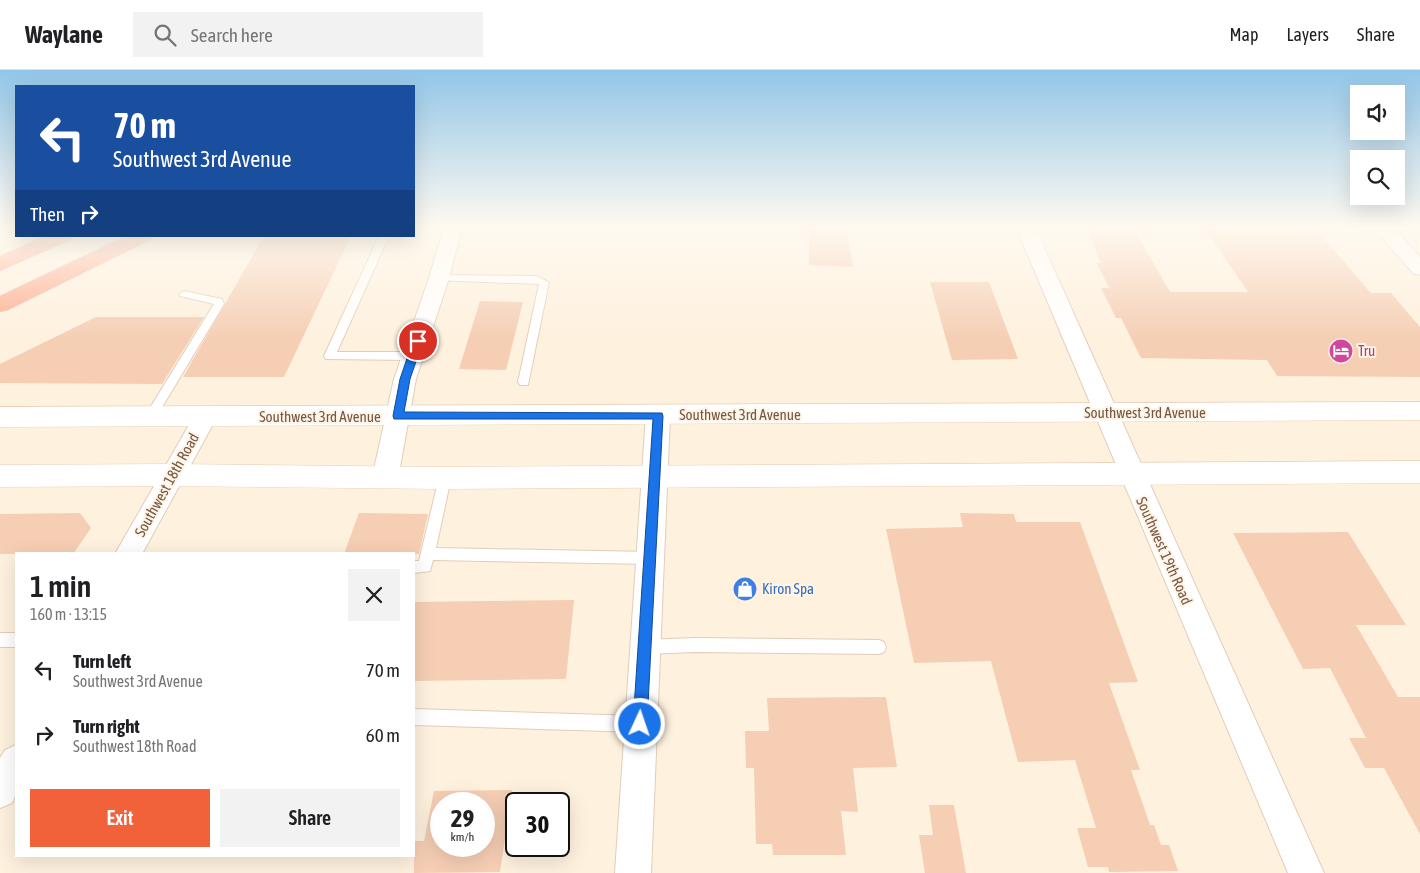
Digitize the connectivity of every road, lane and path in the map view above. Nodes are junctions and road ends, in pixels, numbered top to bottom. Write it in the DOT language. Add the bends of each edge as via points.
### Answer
graph roads {
  1 [pos="84,264"];
  2 [pos="371,264"];
  3 [pos="443,264"];
  4 [pos="1041,264"];
  5 [pos="439,278"];
  6 [pos="184,294"];
  7 [pos="0,305"];
  8 [pos="412,356"];
  9 [pos="524,382"];
  10 [pos="1420,411"];
  11 [pos="1106,414"];
  12 [pos="151,416"];
  13 [pos="398,416"];
  14 [pos="658,416"];
  15 [pos="0,417"];
  16 [pos="205,417"];
  17 [pos="1420,472"];
  18 [pos="1131,473"];
  19 [pos="172,475"];
  20 [pos="0,476"];
  21 [pos="655,476"];
  22 [pos="385,478"];
  23 [pos="445,478"];
  24 [pos="129,552"];
  25 [pos="428,554"];
  26 [pos="650,558"];
  27 [pos="415,567"];
  28 [pos="0,640"];
  29 [pos="15,640"];
  30 [pos="645,647"];
  31 [pos="879,647"];
  32 [pos="415,717"];
  33 [pos="640,724"];
  34 [pos="15,763"];
  35 [pos="0,791"];
  36 [pos="633,873"];
  37 [pos="1306,873"];
  1 -- 7 [label="highway"];
  2 -- 8 [label="lane" via="330,356"];
  3 -- 5 [label="street"];
  4 -- 11 [label="street, Southwest 19th Road"];
  5 -- 8 [label="street"];
  5 -- 9 [label="lane" via="536,279 544,282"];
  6 -- 12 [label="lane" via="218,301 219,304"];
  8 -- 13 [label="street"];
  10 -- 11 [label="main road, Southwest 3rd Avenue"];
  11 -- 14 [label="main road, Southwest 3rd Avenue"];
  11 -- 18 [label="street, Southwest 19th Road"];
  12 -- 15 [label="main road, Southwest 3rd Avenue"];
  12 -- 16 [label="main road, Southwest 3rd Avenue"];
  13 -- 14 [label="main road, Southwest 3rd Avenue"];
  13 -- 16 [label="main road, Southwest 3rd Avenue"];
  13 -- 22 [label="street"];
  14 -- 21 [label="street"];
  16 -- 19 [label="street, Southwest 18th Road"];
  17 -- 18 [label="main road"];
  18 -- 21 [label="main road"];
  18 -- 37 [label="street, Southwest 19th Road"];
  19 -- 20 [label="main road"];
  19 -- 22 [label="main road"];
  19 -- 24 [label="street, Southwest 18th Road"];
  21 -- 23 [label="main road"];
  21 -- 26 [label="street"];
  22 -- 23 [label="main road"];
  23 -- 25 [label="lane"];
  25 -- 26 [label="lane"];
  25 -- 27 [label="lane" via="425,567"];
  26 -- 30 [label="street"];
  28 -- 29 [label="lane"];
  30 -- 31 [label="lane"];
  30 -- 33 [label="street"];
  32 -- 33 [label="lane"];
  33 -- 36 [label="street"];
  34 -- 35 [label="street"];
}
